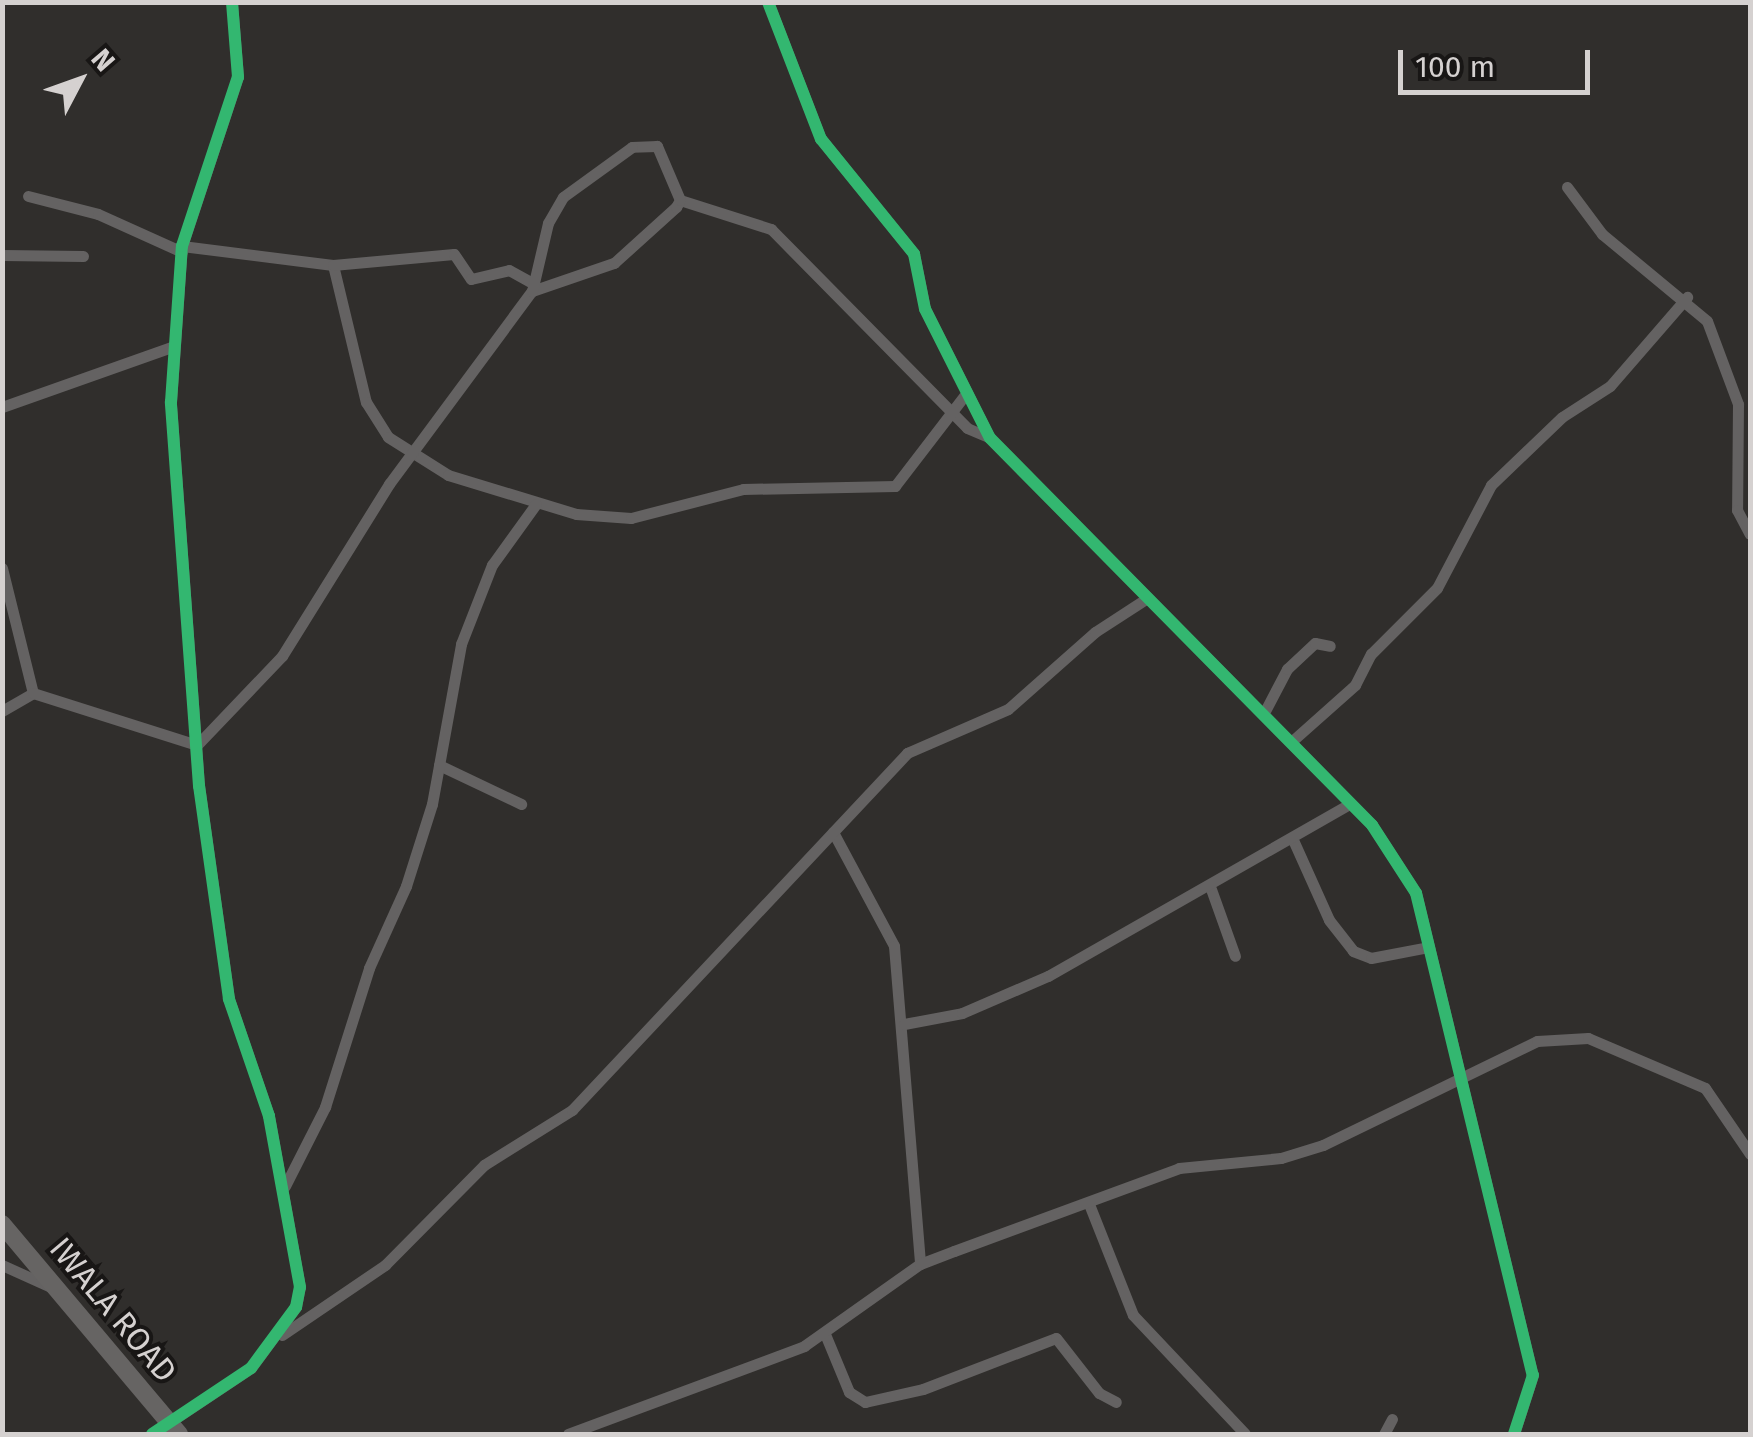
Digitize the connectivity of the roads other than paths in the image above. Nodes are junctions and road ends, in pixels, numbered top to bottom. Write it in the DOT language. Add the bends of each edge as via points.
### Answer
graph roads {
  1 [pos="232,2"];
  2 [pos="768,2"];
  3 [pos="1567,187"];
  4 [pos="28,196"];
  5 [pos="680,200"];
  6 [pos="182,249"];
  7 [pos="2,255"];
  8 [pos="83,256"];
  9 [pos="333,265"];
  10 [pos="532,287"];
  11 [pos="1687,297"];
  12 [pos="171,347"];
  13 [pos="964,396"];
  14 [pos="951,407"];
  15 [pos="2,408"];
  16 [pos="990,438"];
  17 [pos="410,458"];
  18 [pos="536,504"];
  19 [pos="1750,534"];
  20 [pos="2,568"];
  21 [pos="1144,600"];
  22 [pos="1330,646"];
  23 [pos="33,693"];
  24 [pos="2,710"];
  25 [pos="1264,713"];
  26 [pos="1291,742"];
  27 [pos="197,745"];
  28 [pos="439,765"];
  29 [pos="521,804"];
  30 [pos="1350,804"];
  31 [pos="833,832"];
  32 [pos="1294,842"];
  33 [pos="1211,888"];
  34 [pos="1428,946"];
  35 [pos="1235,956"];
  36 [pos="904,1024"];
  37 [pos="1458,1078"];
  38 [pos="1750,1154"];
  39 [pos="285,1186"];
  40 [pos="1089,1204"];
  41 [pos="2,1224"];
  42 [pos="2,1264"];
  43 [pos="920,1264"];
  44 [pos="53,1288"];
  45 [pos="824,1334"];
  46 [pos="278,1337"];
  47 [pos="1116,1402"];
  48 [pos="1392,1419"];
  49 [pos="175,1429"];
  50 [pos="152,1434"];
  51 [pos="568,1434"];
  52 [pos="1245,1434"];
  53 [pos="1384,1434"];
  54 [pos="1514,1434"];
  1 -- 6 [label="street" via="238,77"];
  2 -- 13 [label="street" via="821,139 914,254 925,309"];
  3 -- 11 [label="street" via="1602,234"];
  4 -- 6 [label="street" via="98,214"];
  5 -- 10 [label="street" via="614,263"];
  5 -- 10 [label="street" via="658,146 632,147 564,197"];
  5 -- 14 [label="street" via="771,228"];
  6 -- 9 [label="street"];
  6 -- 12 [label="street"];
  7 -- 8 [label="street"];
  9 -- 10 [label="street" via="454,254 472,279 509,270"];
  9 -- 17 [label="street" via="366,402"];
  10 -- 17 [label="street"];
  11 -- 19 [label="street" via="1708,321 1735,392 1738,510"];
  11 -- 26 [label="street" via="1610,386 1562,417 1491,485 1437,588 1371,654 1355,685"];
  12 -- 15 [label="street"];
  12 -- 27 [label="street"];
  13 -- 14 [label="street"];
  13 -- 16 [label="street"];
  14 -- 16 [label="street" via="967,428"];
  14 -- 18 [label="street" via="895,486 712,493 631,518"];
  16 -- 21 [label="street"];
  17 -- 18 [label="street"];
  17 -- 27 [label="street" via="282,656"];
  18 -- 28 [label="street" via="492,565 460,644"];
  20 -- 23 [label="street"];
  21 -- 25 [label="street"];
  21 -- 31 [label="street" via="1095,632 1008,709 907,753"];
  22 -- 25 [label="street" via="1315,643 1295,661"];
  23 -- 24 [label="street"];
  23 -- 27 [label="street"];
  25 -- 26 [label="street"];
  26 -- 30 [label="street"];
  27 -- 39 [label="street" via="228,999"];
  28 -- 29 [label="street"];
  28 -- 39 [label="street" via="406,886 369,968 325,1107"];
  30 -- 32 [label="street"];
  30 -- 34 [label="street" via="1399,860 1416,892"];
  31 -- 36 [label="street" via="890,931"];
  31 -- 46 [label="street" via="572,1110 484,1165 385,1265"];
  32 -- 33 [label="street"];
  32 -- 34 [label="street" via="1329,920 1353,951 1371,958"];
  33 -- 35 [label="street"];
  33 -- 36 [label="street" via="996,1001"];
  34 -- 37 [label="street"];
  36 -- 43 [label="street"];
  37 -- 38 [label="street" via="1517,1046 1588,1038 1705,1088"];
  37 -- 40 [label="street" via="1322,1145 1281,1158 1179,1168"];
  37 -- 54 [label="street" via="1533,1374"];
  39 -- 46 [label="street" via="300,1287"];
  40 -- 43 [label="street"];
  40 -- 52 [label="street" via="1133,1315"];
  41 -- 44 [label="street, IWALA ROAD"];
  42 -- 44 [label="street"];
  43 -- 45 [label="street"];
  44 -- 49 [label="street, IWALA ROAD"];
  45 -- 47 [label="street" via="849,1392 865,1402 923,1390 1056,1338 1099,1393"];
  45 -- 51 [label="street"];
  46 -- 49 [label="street"];
  48 -- 53 [label="street"];
  49 -- 50 [label="street"];
}
